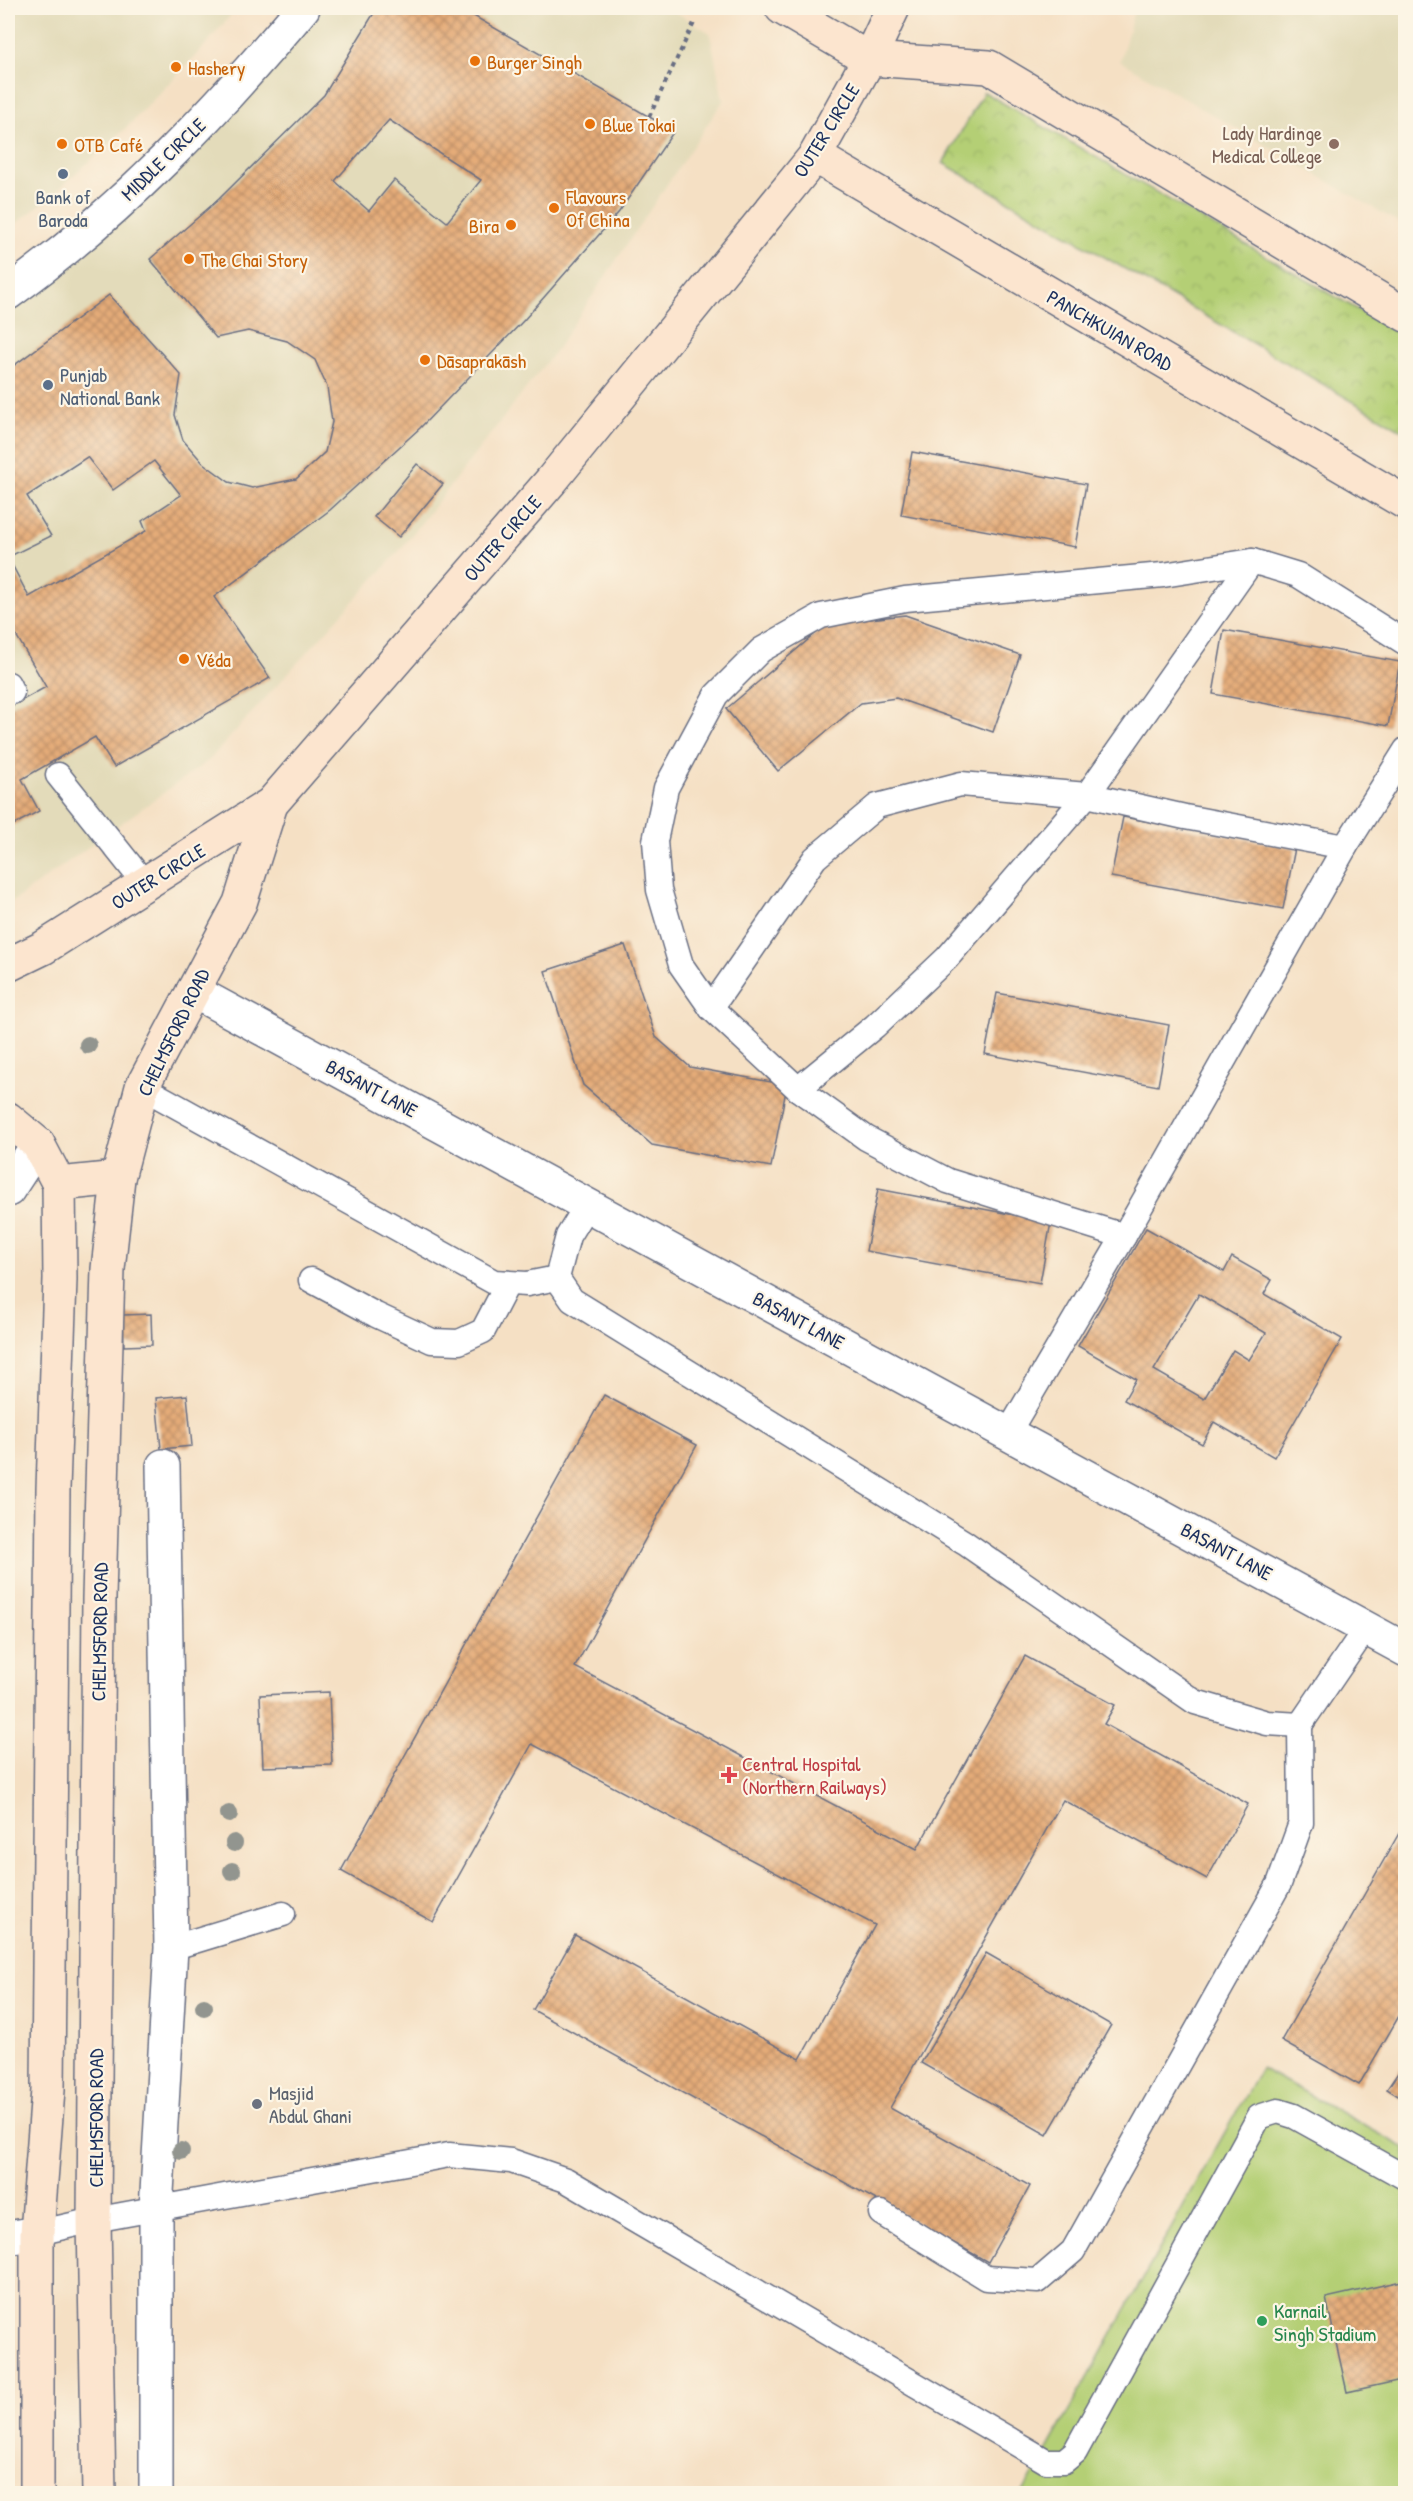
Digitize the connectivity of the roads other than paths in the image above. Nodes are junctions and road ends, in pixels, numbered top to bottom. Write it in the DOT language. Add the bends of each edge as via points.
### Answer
graph roads {
  1 [pos="303,8"];
  2 [pos="782,8"];
  3 [pos="893,8"];
  4 [pos="869,59"];
  5 [pos="815,156"];
  6 [pos="8,293"];
  7 [pos="1406,315"];
  8 [pos="1406,502"];
  9 [pos="1252,561"];
  10 [pos="1406,643"];
  11 [pos="1406,750"];
  12 [pos="58,775"];
  13 [pos="1087,795"];
  14 [pos="271,804"];
  15 [pos="1345,847"];
  16 [pos="145,884"];
  17 [pos="8,966"];
  18 [pos="193,991"];
  19 [pos="711,1008"];
  20 [pos="142,1087"];
  21 [pos="798,1089"];
  22 [pos="8,1119"];
  23 [pos="38,1144"];
  24 [pos="118,1178"];
  25 [pos="59,1184"];
  26 [pos="8,1190"];
  27 [pos="587,1205"];
  28 [pos="1124,1236"];
  29 [pos="557,1278"];
  30 [pos="311,1281"];
  31 [pos="508,1283"];
  32 [pos="1008,1433"];
  33 [pos="163,1466"];
  34 [pos="1366,1628"];
  35 [pos="1406,1650"];
  36 [pos="1300,1725"];
  37 [pos="282,1914"];
  38 [pos="171,1948"];
  39 [pos="1406,2178"];
  40 [pos="156,2210"];
  41 [pos="881,2213"];
  42 [pos="94,2220"];
  43 [pos="22,2235"];
  44 [pos="37,2493"];
  45 [pos="99,2493"];
  46 [pos="156,2493"];
  1 -- 6 [label="street, MIDDLE CIRCLE" via="176,150 101,219"];
  2 -- 4 [label="main road"];
  3 -- 4 [label="main road, OUTER CIRCLE"];
  4 -- 5 [label="main road, OUTER CIRCLE"];
  4 -- 7 [label="main road" via="989,67"];
  5 -- 8 [label="main road, PANCHKUIAN ROAD"];
  5 -- 14 [label="main road, OUTER CIRCLE" via="551,481"];
  9 -- 10 [label="lane" via="1298,575"];
  9 -- 13 [label="lane"];
  9 -- 19 [label="lane" via="1163,575 905,599 821,616 761,650 716,695 666,788 655,841 658,890 681,965"];
  11 -- 15 [label="lane"];
  12 -- 16 [label="lane"];
  13 -- 15 [label="lane"];
  13 -- 19 [label="lane" via="961,784 877,806 815,858"];
  13 -- 21 [label="lane" via="947,958 875,1026"];
  14 -- 16 [label="main road, OUTER CIRCLE"];
  14 -- 18 [label="main road, CHELMSFORD ROAD" via="240,903"];
  15 -- 28 [label="lane"];
  16 -- 17 [label="main road, OUTER CIRCLE"];
  18 -- 20 [label="main road, CHELMSFORD ROAD"];
  18 -- 27 [label="street, BASANT LANE"];
  19 -- 21 [label="lane"];
  20 -- 24 [label="main road, CHELMSFORD ROAD"];
  20 -- 31 [label="lane" via="494,1282"];
  21 -- 28 [label="lane" via="866,1138 948,1180"];
  22 -- 23 [label="main road"];
  23 -- 25 [label="main road"];
  23 -- 26 [label="street"];
  24 -- 25 [label="main road"];
  24 -- 42 [label="main road, CHELMSFORD ROAD" via="108,1269 99,1598"];
  25 -- 43 [label="main road" via="48,2090"];
  27 -- 29 [label="lane" via="568,1236"];
  27 -- 32 [label="street, BASANT LANE"];
  28 -- 32 [label="lane"];
  29 -- 31 [label="lane"];
  29 -- 36 [label="lane" via="572,1300 965,1542 1195,1702 1267,1723"];
  30 -- 31 [label="lane" via="432,1341 459,1342 483,1331"];
  32 -- 34 [label="street, BASANT LANE"];
  33 -- 38 [label="street"];
  34 -- 35 [label="street, BASANT LANE"];
  34 -- 36 [label="lane"];
  36 -- 41 [label="lane" via="1302,1823 1279,1884 1073,2251 1038,2281 986,2278"];
  37 -- 38 [label="lane"];
  38 -- 40 [label="street"];
  39 -- 40 [label="lane" via="1294,2116 1278,2111 1259,2117 1075,2452 1064,2461 1046,2461 566,2180 511,2161 449,2155"];
  40 -- 42 [label="lane"];
  40 -- 46 [label="street"];
  42 -- 43 [label="lane"];
  42 -- 45 [label="main road, CHELMSFORD ROAD"];
  43 -- 44 [label="main road"];
}
